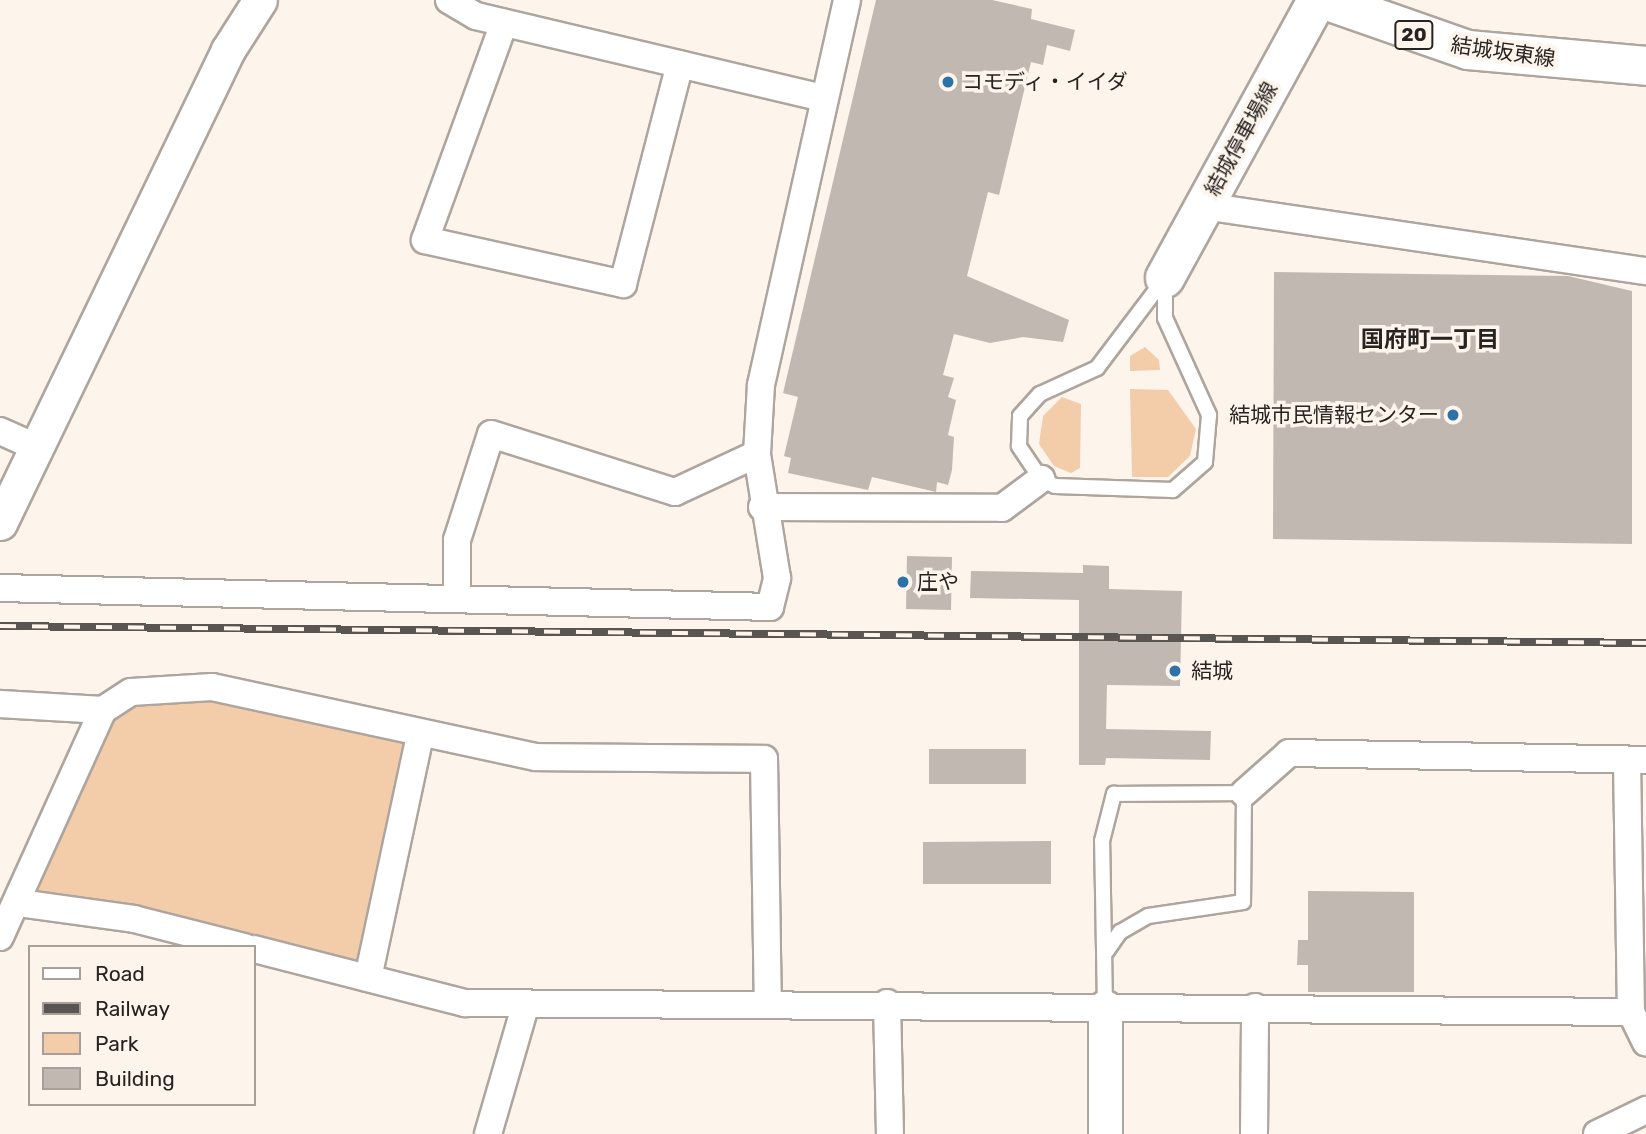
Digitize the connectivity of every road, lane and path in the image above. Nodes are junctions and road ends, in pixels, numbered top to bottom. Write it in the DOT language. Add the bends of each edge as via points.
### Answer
graph roads {
  1 [pos="260,0"];
  2 [pos="449,0"];
  3 [pos="847,0"];
  4 [pos="1317,0"];
  5 [pos="1325,0"];
  6 [pos="504,23"];
  7 [pos="680,64"];
  8 [pos="1646,66"];
  9 [pos="823,98"];
  10 [pos="1204,206"];
  11 [pos="1646,271"];
  12 [pos="1165,278"];
  13 [pos="0,431"];
  14 [pos="38,448"];
  15 [pos="757,454"];
  16 [pos="1041,479"];
  17 [pos="762,507"];
  18 [pos="0,523"];
  19 [pos="0,588"];
  20 [pos="457,599"];
  21 [pos="0,704"];
  22 [pos="103,710"];
  23 [pos="420,736"];
  24 [pos="1637,760"];
  25 [pos="1244,793"];
  26 [pos="19,903"];
  27 [pos="0,937"];
  28 [pos="236,945"];
  29 [pos="256,950"];
  30 [pos="1106,952"];
  31 [pos="368,978"];
  32 [pos="768,1001"];
  33 [pos="887,1003"];
  34 [pos="525,1007"];
  35 [pos="1104,1007"];
  36 [pos="1255,1007"];
  37 [pos="1631,1012"];
  38 [pos="1646,1043"];
  39 [pos="1646,1110"];
  40 [pos="488,1134"];
  41 [pos="890,1134"];
  42 [pos="1105,1134"];
  43 [pos="1254,1134"];
  44 [pos="1597,1134"];
  1 -- 14 [label="street" via="228,50"];
  2 -- 6 [label="street"];
  3 -- 9 [label="street"];
  4 -- 10 [label="main road, 結城停車場線"];
  5 -- 8 [label="main road, 結城坂東線 / 20" via="1468,50"];
  6 -- 7 [label="street"];
  6 -- 7 [label="street" via="425,240 623,284"];
  7 -- 9 [label="street"];
  9 -- 15 [label="street" via="761,385"];
  10 -- 11 [label="street"];
  10 -- 12 [label="main road, 結城停車場線"];
  12 -- 16 [label="lane" via="1097,368 1040,394 1020,416 1019,446"];
  12 -- 16 [label="lane" via="1165,318 1209,415 1205,462 1173,490 1055,486"];
  13 -- 14 [label="street"];
  14 -- 18 [label="street"];
  15 -- 17 [label="street"];
  15 -- 20 [label="street" via="675,492 491,434 457,540"];
  16 -- 17 [label="street" via="1002,508"];
  17 -- 20 [label="street" via="777,578 770,607"];
  19 -- 20 [label="street"];
  21 -- 22 [label="street"];
  22 -- 23 [label="street" via="131,692 212,687"];
  22 -- 26 [label="street"];
  23 -- 31 [label="street"];
  23 -- 32 [label="street" via="536,757 764,759"];
  24 -- 25 [label="street" via="1289,753"];
  24 -- 37 [label="street"];
  25 -- 30 [label="lane" via="1244,902 1148,916 1120,932"];
  25 -- 30 [label="lane" via="1114,794 1102,841"];
  26 -- 27 [label="street"];
  26 -- 28 [label="street" via="134,919"];
  29 -- 31 [label="street"];
  30 -- 35 [label="lane"];
  31 -- 34 [label="street" via="465,1003"];
  32 -- 33 [label="street"];
  32 -- 34 [label="street"];
  33 -- 35 [label="street"];
  33 -- 41 [label="street"];
  34 -- 40 [label="street"];
  35 -- 36 [label="street"];
  35 -- 42 [label="street"];
  36 -- 37 [label="street"];
  36 -- 43 [label="street"];
  37 -- 38 [label="street"];
  39 -- 44 [label="street"];
}
